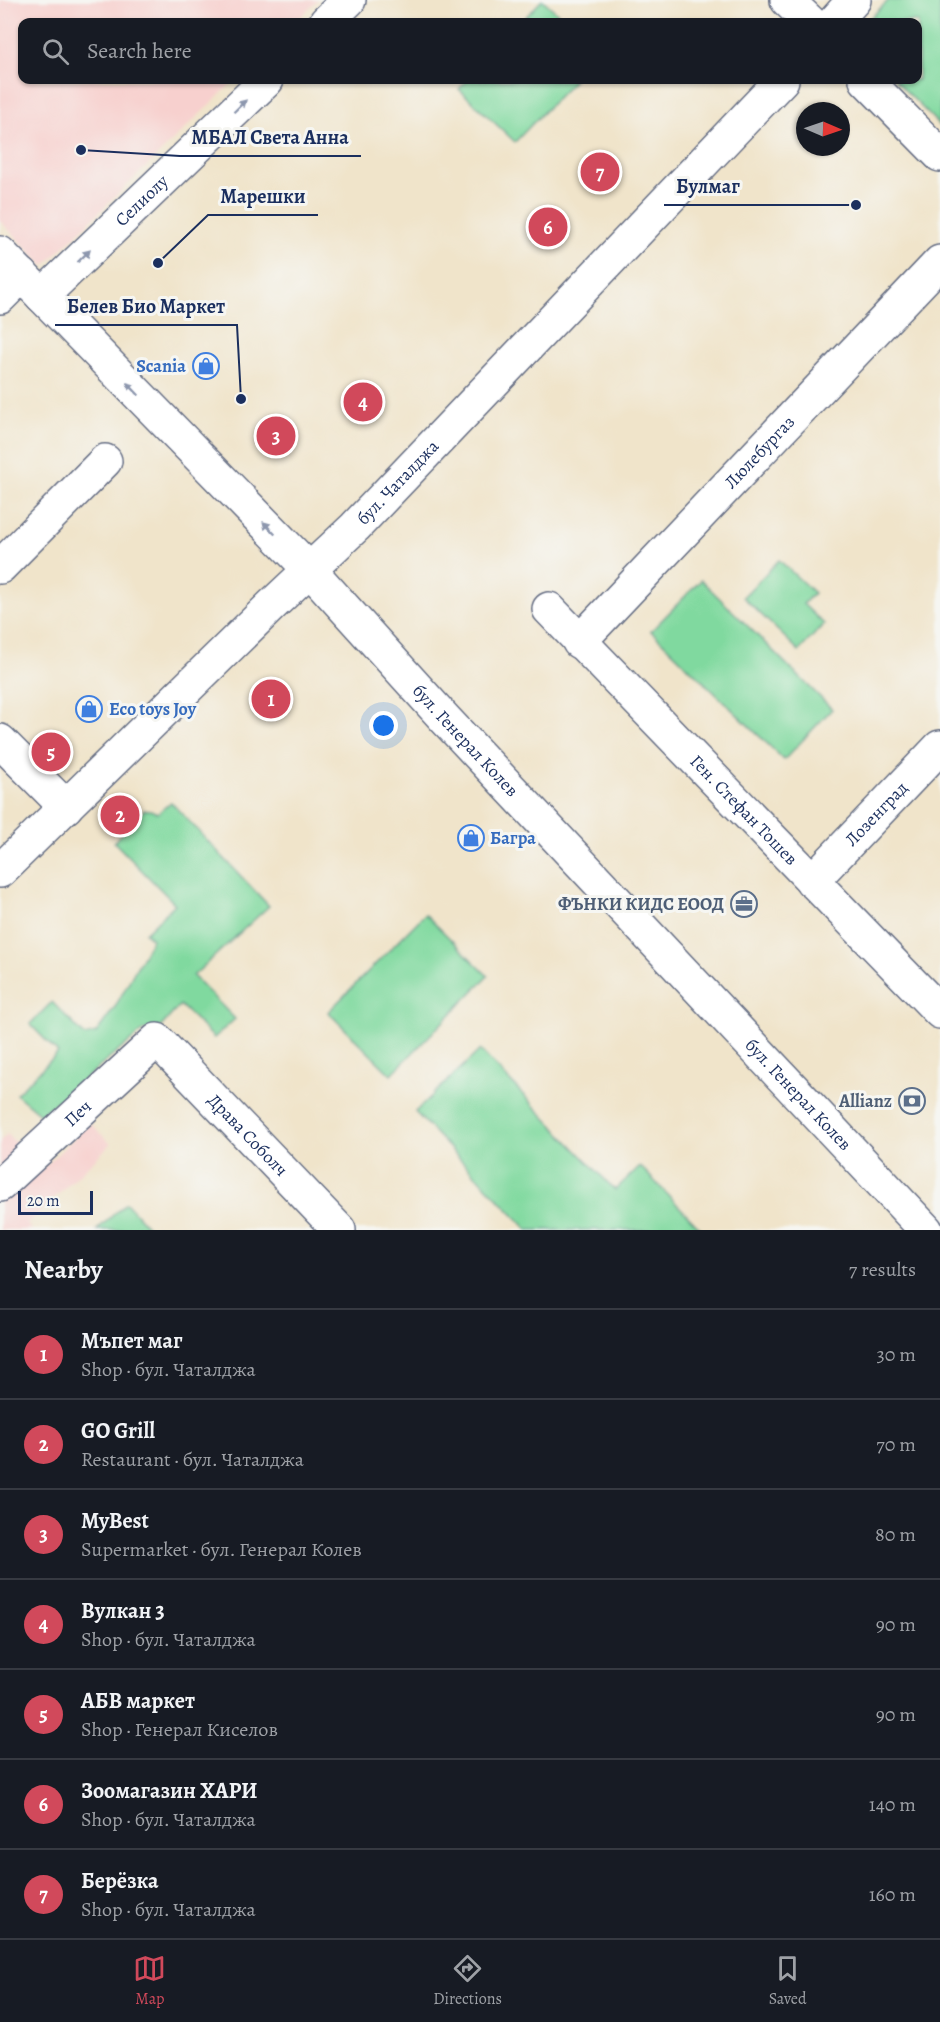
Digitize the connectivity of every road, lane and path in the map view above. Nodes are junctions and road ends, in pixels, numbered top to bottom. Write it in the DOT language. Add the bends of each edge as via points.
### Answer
graph roads {
  1 [pos="350,0"];
  2 [pos="788,0"];
  3 [pos="854,0"];
  4 [pos="330,18"];
  5 [pos="806,18"];
  6 [pos="838,18"];
  7 [pos="262,84"];
  8 [pos="778,84"];
  9 [pos="870,84"];
  10 [pos="940,155"];
  11 [pos="940,262"];
  12 [pos="16,280"];
  13 [pos="105,461"];
  14 [pos="0,567"];
  15 [pos="310,570"];
  16 [pos="549,609"];
  17 [pos="579,642"];
  18 [pos="0,741"];
  19 [pos="940,747"];
  20 [pos="66,807"];
  21 [pos="0,871"];
  22 [pos="812,881"];
  23 [pos="940,1012"];
  24 [pos="157,1040"];
  25 [pos="0,1185"];
  26 [pos="924,1224"];
  27 [pos="339,1230"];
  1 -- 4 [label="street"];
  2 -- 5 [label="street"];
  3 -- 6 [label="street"];
  12 -- 7 [label="street, Селиолу, one-way"];
  8 -- 15 [label="street, бул. Чаталджа"];
  9 -- 10 [label="street"];
  11 -- 17 [label="street, Люлебургаз"];
  15 -- 12 [label="street, бул. Генерал Колев, one-way"];
  13 -- 14 [label="street"];
  15 -- 20 [label="street, бул. Чаталджа"];
  15 -- 26 [label="street, бул. Генерал Колев" via="453,728"];
  16 -- 17 [label="street, Ген. Стефан Тошев"];
  17 -- 22 [label="street, Ген. Стефан Тошев"];
  18 -- 20 [label="street"];
  19 -- 22 [label="street, Лозенград"];
  20 -- 21 [label="street, бул. Чаталджа"];
  22 -- 23 [label="street, Ген. Стефан Тошев"];
  24 -- 25 [label="street, Печ"];
  24 -- 27 [label="street, Драва Соболч"];
}
